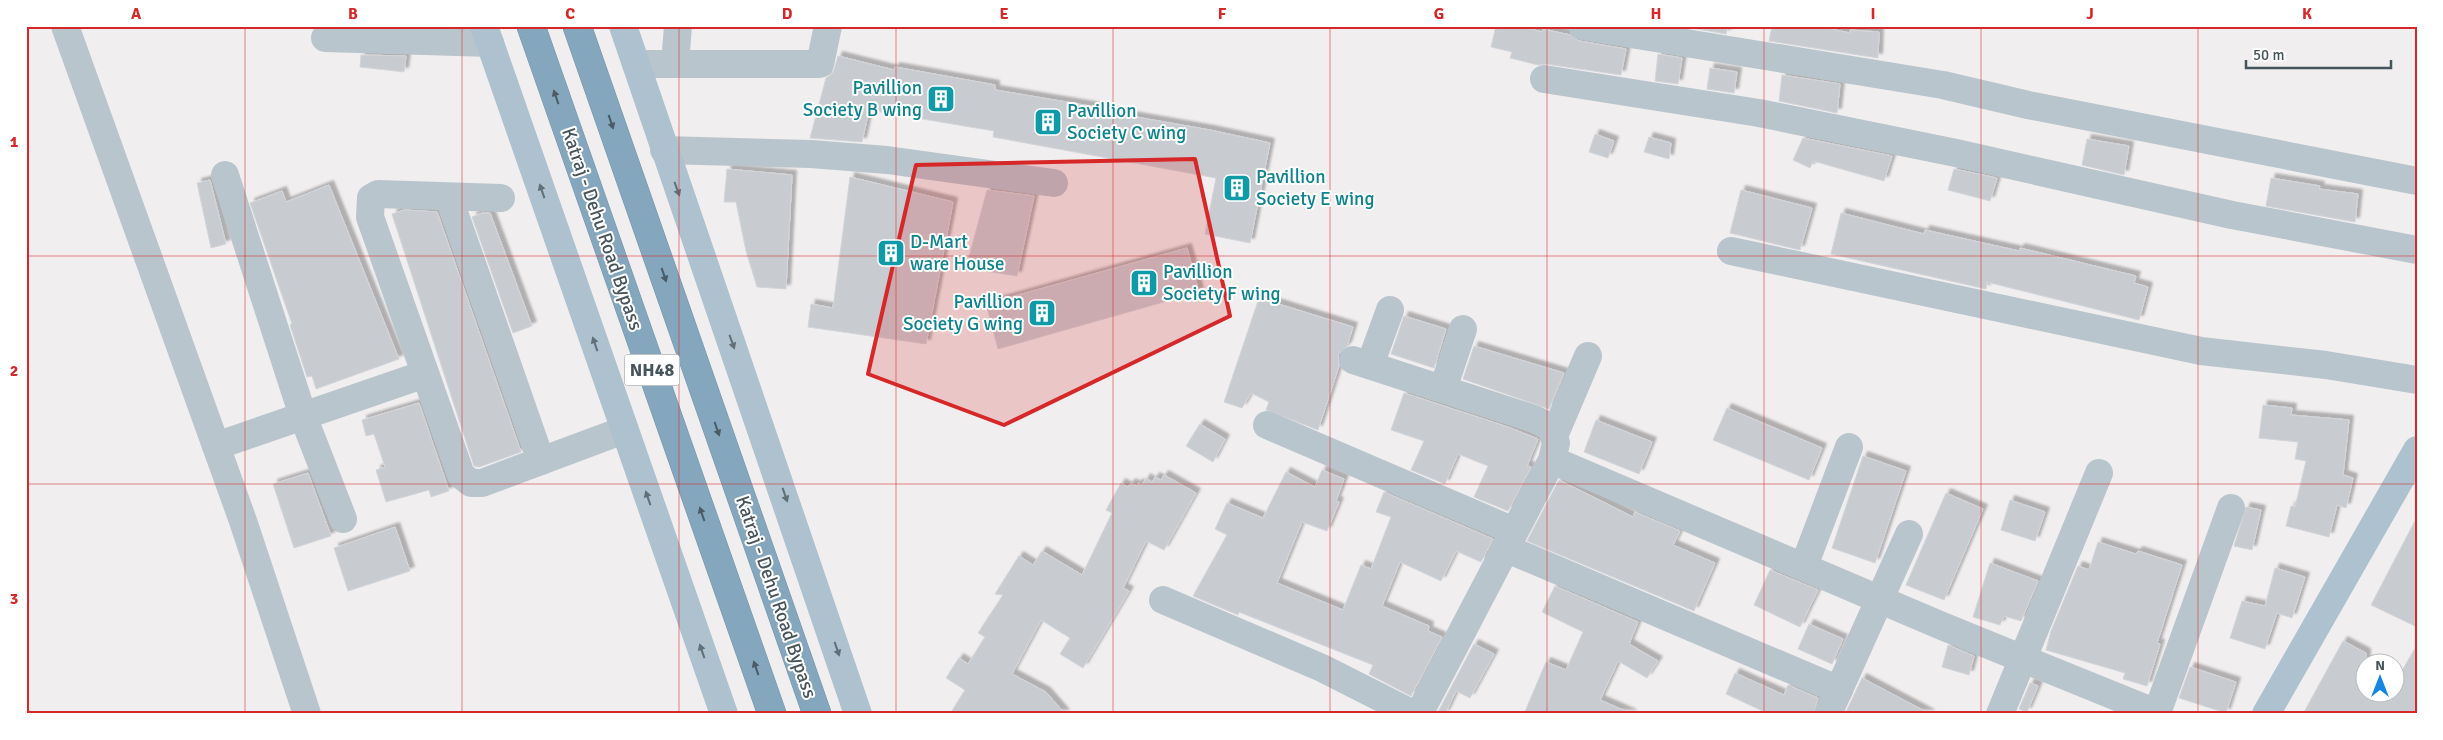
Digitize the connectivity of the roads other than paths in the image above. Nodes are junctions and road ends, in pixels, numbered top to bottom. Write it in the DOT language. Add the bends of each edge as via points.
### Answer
graph roads {
  1 [pos="65,26"];
  2 [pos="531,26"];
  3 [pos="577,26"];
  4 [pos="623,26"];
  5 [pos="678,26"];
  6 [pos="828,26"];
  7 [pos="1582,26"];
  8 [pos="487,35"];
  9 [pos="325,38"];
  10 [pos="636,64"];
  11 [pos="675,64"];
  12 [pos="1544,79"];
  13 [pos="664,150"];
  14 [pos="225,175"];
  15 [pos="2417,181"];
  16 [pos="1054,183"];
  17 [pos="449,198"];
  18 [pos="501,198"];
  19 [pos="2417,250"];
  20 [pos="1731,251"];
  21 [pos="1390,310"];
  22 [pos="1464,329"];
  23 [pos="1588,356"];
  24 [pos="425,374"];
  25 [pos="2417,380"];
  26 [pos="1443,389"];
  27 [pos="303,416"];
  28 [pos="1267,425"];
  29 [pos="624,430"];
  30 [pos="216,446"];
  31 [pos="1849,447"];
  32 [pos="1553,448"];
  33 [pos="2417,450"];
  34 [pos="541,461"];
  35 [pos="2099,473"];
  36 [pos="2231,508"];
  37 [pos="343,519"];
  38 [pos="1909,534"];
  39 [pos="1509,539"];
  40 [pos="1804,566"];
  41 [pos="1880,598"];
  42 [pos="1163,600"];
  43 [pos="2023,659"];
  44 [pos="1833,702"];
  45 [pos="2158,713"];
  46 [pos="307,714"];
  47 [pos="724,714"];
  48 [pos="772,714"];
  49 [pos="817,714"];
  50 [pos="858,714"];
  51 [pos="1413,714"];
  52 [pos="1420,714"];
  53 [pos="2000,714"];
  54 [pos="2266,714"];
  1 -- 30 [label="street"];
  48 -- 2 [label="highway, Katraj - Dehu Road Bypass / NH48, one-way"];
  3 -- 49 [label="highway, Katraj - Dehu Road Bypass / NH48, one-way"];
  4 -- 10 [label="main road"];
  5 -- 11 [label="street"];
  6 -- 11 [label="street" via="820,64"];
  7 -- 15 [label="street" via="1943,85 2028,105"];
  8 -- 9 [label="street"];
  29 -- 8 [label="main road, one-way"];
  10 -- 11 [label="street"];
  10 -- 13 [label="main road"];
  12 -- 19 [label="street" via="1759,113 2232,215"];
  13 -- 16 [label="street" via="812,154 887,160"];
  13 -- 50 [label="main road, one-way"];
  14 -- 27 [label="street"];
  17 -- 18 [label="street"];
  17 -- 24 [label="street" via="378,194 371,198 370,217"];
  17 -- 34 [label="street"];
  20 -- 25 [label="street" via="2201,351 2326,365"];
  21 -- 26 [label="street" via="1362,363"];
  22 -- 26 [label="street"];
  23 -- 32 [label="street"];
  24 -- 27 [label="street"];
  24 -- 34 [label="street" via="465,480 482,483"];
  26 -- 32 [label="street" via="1552,428"];
  27 -- 30 [label="street"];
  27 -- 37 [label="street"];
  28 -- 39 [label="street"];
  29 -- 34 [label="street"];
  47 -- 29 [label="main road, one-way"];
  30 -- 46 [label="street"];
  31 -- 40 [label="street"];
  32 -- 39 [label="street"];
  32 -- 40 [label="street"];
  33 -- 54 [label="main road"];
  35 -- 43 [label="street"];
  36 -- 45 [label="street"];
  38 -- 41 [label="street"];
  39 -- 44 [label="street"];
  39 -- 52 [label="street"];
  40 -- 41 [label="street"];
  41 -- 43 [label="street"];
  41 -- 44 [label="street"];
  42 -- 51 [label="street" via="1322,668"];
  43 -- 45 [label="street"];
  43 -- 53 [label="street"];
}
